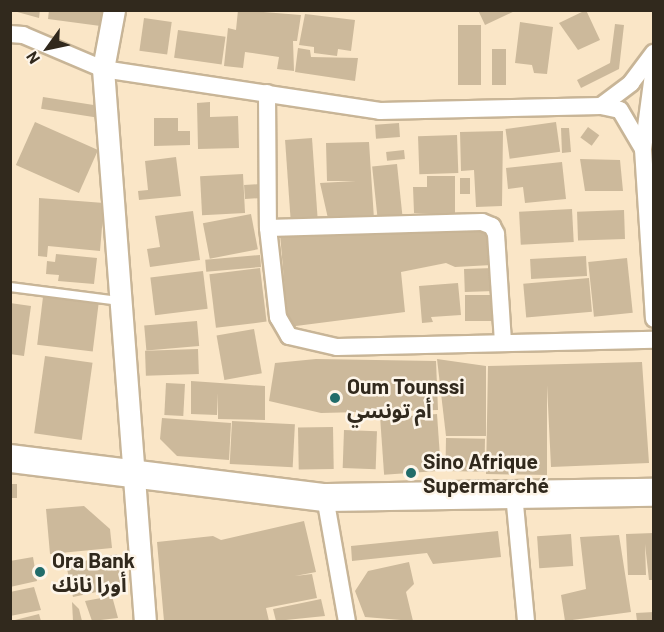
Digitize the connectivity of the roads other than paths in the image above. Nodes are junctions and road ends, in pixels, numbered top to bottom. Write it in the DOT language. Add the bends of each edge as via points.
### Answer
graph roads {
  1 [pos="114,10"];
  2 [pos="10,34"];
  3 [pos="654,53"];
  4 [pos="654,67"];
  5 [pos="103,69"];
  6 [pos="267,93"];
  7 [pos="601,106"];
  8 [pos="643,149"];
  9 [pos="649,178"];
  10 [pos="268,228"];
  11 [pos="10,287"];
  12 [pos="120,301"];
  13 [pos="654,319"];
  14 [pos="654,340"];
  15 [pos="503,342"];
  16 [pos="10,458"];
  17 [pos="132,471"];
  18 [pos="654,492"];
  19 [pos="514,494"];
  20 [pos="325,497"];
  21 [pos="146,621"];
  22 [pos="347,621"];
  23 [pos="526,621"];
  1 -- 5 [label="street"];
  2 -- 5 [label="street" via="23,35"];
  3 -- 7 [label="street" via="631,83"];
  4 -- 8 [label="street"];
  5 -- 6 [label="street"];
  5 -- 12 [label="street"];
  6 -- 7 [label="street" via="380,111"];
  6 -- 10 [label="street"];
  7 -- 8 [label="street" via="620,110"];
  8 -- 9 [label="street"];
  9 -- 13 [label="street"];
  10 -- 15 [label="street" via="278,317 289,336 337,346"];
  10 -- 15 [label="street" via="482,222 492,226 496,234"];
  11 -- 12 [label="lane"];
  12 -- 17 [label="street"];
  14 -- 15 [label="street"];
  16 -- 17 [label="highway"];
  17 -- 20 [label="highway"];
  17 -- 21 [label="street"];
  18 -- 19 [label="highway"];
  19 -- 20 [label="highway"];
  19 -- 23 [label="street"];
  20 -- 22 [label="street"];
}
